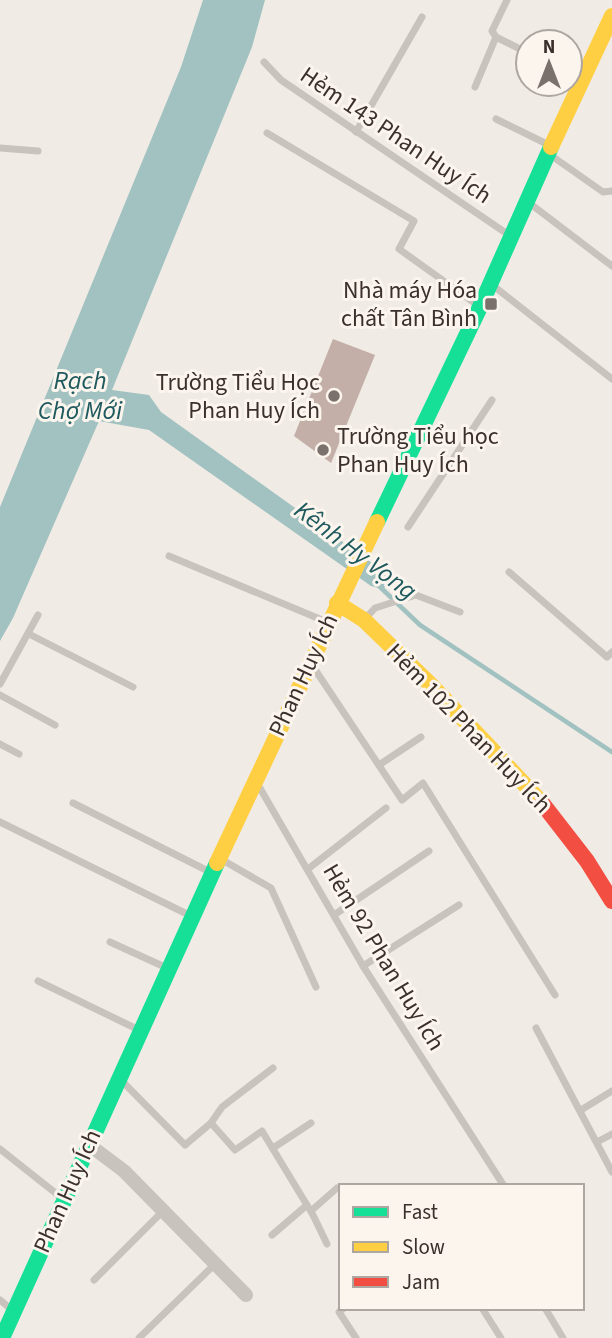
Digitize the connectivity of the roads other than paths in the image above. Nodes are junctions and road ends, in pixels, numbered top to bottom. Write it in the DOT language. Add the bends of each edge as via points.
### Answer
graph roads {
  1 [pos="507,0"];
  2 [pos="612,16"];
  3 [pos="422,18"];
  4 [pos="496,37"];
  5 [pos="514,46"];
  6 [pos="264,62"];
  7 [pos="584,63"];
  8 [pos="474,87"];
  9 [pos="569,98"];
  10 [pos="496,119"];
  11 [pos="356,132"];
  12 [pos="267,134"];
  13 [pos="0,148"];
  14 [pos="550,150"];
  15 [pos="38,151"];
  16 [pos="612,191"];
  17 [pos="527,201"];
  18 [pos="510,236"];
  19 [pos="612,266"];
  20 [pos="490,284"];
  21 [pos="480,307"];
  22 [pos="612,379"];
  23 [pos="492,400"];
  24 [pos="408,527"];
  25 [pos="169,556"];
  26 [pos="509,572"];
  27 [pos="339,599"];
  28 [pos="460,612"];
  29 [pos="38,615"];
  30 [pos="364,620"];
  31 [pos="328,622"];
  32 [pos="29,634"];
  33 [pos="612,652"];
  34 [pos="310,661"];
  35 [pos="0,684"];
  36 [pos="133,687"];
  37 [pos="0,695"];
  38 [pos="55,725"];
  39 [pos="421,737"];
  40 [pos="0,744"];
  41 [pos="19,754"];
  42 [pos="379,765"];
  43 [pos="254,779"];
  44 [pos="73,803"];
  45 [pos="386,808"];
  46 [pos="0,822"];
  47 [pos="429,851"];
  48 [pos="219,857"];
  49 [pos="308,869"];
  50 [pos="212,873"];
  51 [pos="612,901"];
  52 [pos="459,905"];
  53 [pos="334,915"];
  54 [pos="192,916"];
  55 [pos="110,942"];
  56 [pos="363,966"];
  57 [pos="168,969"];
  58 [pos="38,981"];
  59 [pos="316,987"];
  60 [pos="555,995"];
  61 [pos="536,1028"];
  62 [pos="139,1030"];
  63 [pos="274,1069"];
  64 [pos="118,1077"];
  65 [pos="612,1091"];
  66 [pos="580,1110"];
  67 [pos="211,1123"];
  68 [pos="311,1124"];
  69 [pos="612,1134"];
  70 [pos="597,1142"];
  71 [pos="88,1144"];
  72 [pos="273,1148"];
  73 [pos="0,1149"];
  74 [pos="612,1172"];
  75 [pos="503,1184"];
  76 [pos="337,1188"];
  77 [pos="63,1199"];
  78 [pos="309,1208"];
  79 [pos="163,1211"];
  80 [pos="272,1235"];
  81 [pos="327,1244"];
  82 [pos="215,1264"];
  83 [pos="94,1280"];
  84 [pos="246,1295"];
  85 [pos="0,1300"];
  86 [pos="342,1310"];
  87 [pos="483,1310"];
  88 [pos="546,1310"];
  89 [pos="14,1311"];
  90 [pos="2,1338"];
  91 [pos="139,1338"];
  92 [pos="356,1338"];
  93 [pos="501,1338"];
  94 [pos="563,1338"];
  1 -- 4 [label="lane" via="492,31"];
  2 -- 7 [label="main road, Phan Huy Ích"];
  3 -- 11 [label="lane"];
  4 -- 5 [label="lane"];
  4 -- 8 [label="lane"];
  6 -- 11 [label="lane, Hẻm 143 Phan Huy Ích" via="281,80"];
  9 -- 14 [label="main road, Phan Huy Ích"];
  10 -- 14 [label="lane"];
  11 -- 18 [label="lane, Hẻm 143 Phan Huy Ích"];
  12 -- 21 [label="lane" via="414,221 399,249"];
  13 -- 15 [label="lane"];
  14 -- 16 [label="lane" via="604,192"];
  14 -- 17 [label="main road, Phan Huy Ích"];
  17 -- 18 [label="main road, Phan Huy Ích"];
  17 -- 19 [label="lane"];
  18 -- 20 [label="main road, Phan Huy Ích"];
  20 -- 21 [label="main road, Phan Huy Ích"];
  20 -- 22 [label="lane"];
  21 -- 27 [label="main road, Phan Huy Ích"];
  23 -- 24 [label="lane"];
  25 -- 31 [label="lane"];
  26 -- 33 [label="lane" via="607,657"];
  27 -- 30 [label="main road, Hẻm 102 Phan Huy Ích"];
  27 -- 31 [label="main road, Phan Huy Ích"];
  28 -- 30 [label="lane" via="416,594 375,608"];
  29 -- 32 [label="lane"];
  30 -- 51 [label="main road, Hẻm 102 Phan Huy Ích" via="518,772 586,857"];
  31 -- 34 [label="main road, Phan Huy Ích"];
  32 -- 35 [label="lane"];
  32 -- 36 [label="lane"];
  34 -- 42 [label="lane"];
  34 -- 43 [label="main road, Phan Huy Ích"];
  37 -- 38 [label="lane"];
  39 -- 42 [label="lane"];
  40 -- 41 [label="lane"];
  42 -- 60 [label="lane" via="402,800 423,783"];
  43 -- 48 [label="main road, Phan Huy Ích"];
  43 -- 49 [label="lane, Hẻm 92 Phan Huy Ích"];
  44 -- 50 [label="lane"];
  45 -- 49 [label="lane"];
  46 -- 54 [label="lane"];
  47 -- 53 [label="lane"];
  48 -- 50 [label="main road, Phan Huy Ích"];
  48 -- 59 [label="lane" via="271,888"];
  49 -- 53 [label="lane, Hẻm 92 Phan Huy Ích"];
  50 -- 54 [label="main road, Phan Huy Ích"];
  52 -- 56 [label="lane"];
  53 -- 56 [label="lane, Hẻm 92 Phan Huy Ích"];
  54 -- 57 [label="main road, Phan Huy Ích"];
  55 -- 57 [label="lane"];
  56 -- 75 [label="lane, Hẻm 92 Phan Huy Ích"];
  57 -- 62 [label="main road, Phan Huy Ích"];
  58 -- 62 [label="lane"];
  61 -- 66 [label="lane"];
  62 -- 64 [label="main road, Phan Huy Ích"];
  63 -- 67 [label="lane" via="222,1107"];
  64 -- 67 [label="lane" via="185,1145"];
  64 -- 71 [label="main road, Phan Huy Ích"];
  65 -- 66 [label="lane"];
  66 -- 70 [label="lane"];
  67 -- 72 [label="lane" via="234,1150 262,1131"];
  68 -- 72 [label="lane"];
  69 -- 70 [label="lane"];
  70 -- 74 [label="lane"];
  71 -- 77 [label="main road, Phan Huy Ích"];
  71 -- 79 [label="street" via="124,1171"];
  72 -- 78 [label="lane"];
  73 -- 77 [label="lane"];
  76 -- 78 [label="lane"];
  77 -- 89 [label="main road, Phan Huy Ích"];
  78 -- 80 [label="lane"];
  78 -- 81 [label="lane"];
  79 -- 82 [label="street"];
  79 -- 83 [label="lane"];
  82 -- 84 [label="street"];
  82 -- 91 [label="lane"];
  85 -- 89 [label="lane"];
  86 -- 92 [label="lane"];
  87 -- 93 [label="lane"];
  88 -- 94 [label="lane"];
  89 -- 90 [label="main road, Phan Huy Ích"];
}
